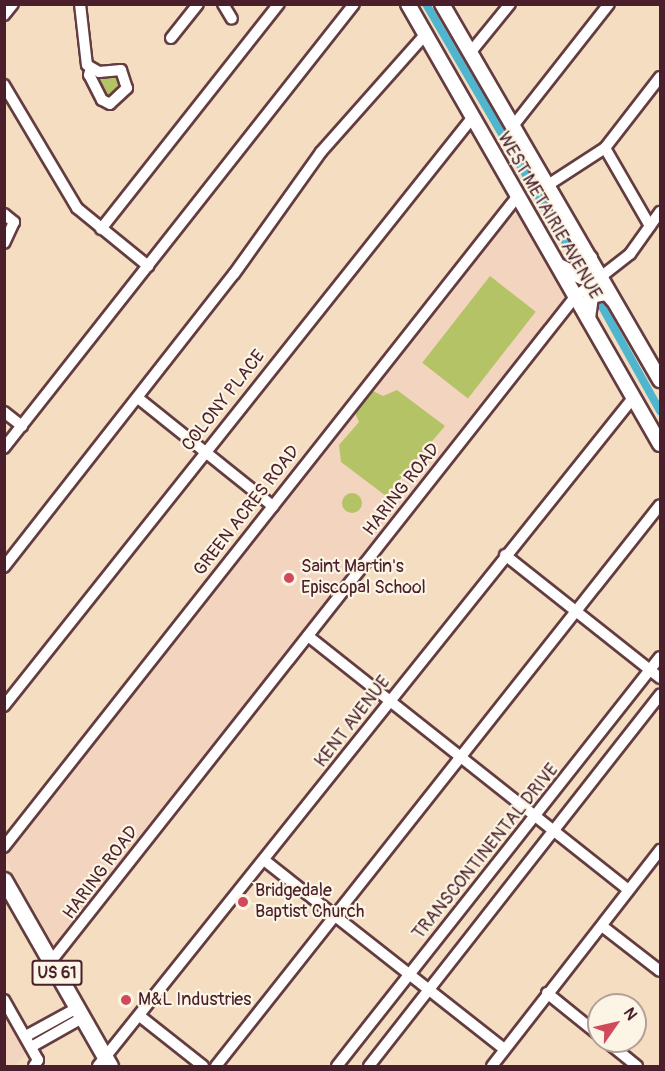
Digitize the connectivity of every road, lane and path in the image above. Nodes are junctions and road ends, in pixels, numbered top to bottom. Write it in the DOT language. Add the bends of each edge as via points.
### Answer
graph roads {
  1 [pos="13,4"];
  2 [pos="80,4"];
  3 [pos="198,4"];
  4 [pos="223,4"];
  5 [pos="279,4"];
  6 [pos="354,4"];
  7 [pos="408,4"];
  8 [pos="442,4"];
  9 [pos="510,4"];
  10 [pos="609,4"];
  11 [pos="4,15"];
  12 [pos="232,19"];
  13 [pos="425,35"];
  14 [pos="171,38"];
  15 [pos="470,53"];
  16 [pos="91,68"];
  17 [pos="660,77"];
  18 [pos="4,85"];
  19 [pos="472,118"];
  20 [pos="513,126"];
  21 [pos="605,148"];
  22 [pos="548,185"];
  23 [pos="517,197"];
  24 [pos="660,212"];
  25 [pos="4,214"];
  26 [pos="650,226"];
  27 [pos="101,229"];
  28 [pos="4,243"];
  29 [pos="590,258"];
  30 [pos="554,260"];
  31 [pos="148,266"];
  32 [pos="600,277"];
  33 [pos="575,297"];
  34 [pos="615,302"];
  35 [pos="590,323"];
  36 [pos="656,361"];
  37 [pos="660,380"];
  38 [pos="138,398"];
  39 [pos="633,398"];
  40 [pos="4,412"];
  41 [pos="22,426"];
  42 [pos="660,444"];
  43 [pos="4,448"];
  44 [pos="204,453"];
  45 [pos="660,505"];
  46 [pos="273,506"];
  47 [pos="506,555"];
  48 [pos="4,567"];
  49 [pos="575,611"];
  50 [pos="308,636"];
  51 [pos="660,657"];
  52 [pos="650,670"];
  53 [pos="660,678"];
  54 [pos="660,696"];
  55 [pos="390,701"];
  56 [pos="4,706"];
  57 [pos="461,756"];
  58 [pos="534,816"];
  59 [pos="554,832"];
  60 [pos="4,847"];
  61 [pos="660,850"];
  62 [pos="264,860"];
  63 [pos="4,880"];
  64 [pos="630,890"];
  65 [pos="4,896"];
  66 [pos="335,916"];
  67 [pos="602,926"];
  68 [pos="49,967"];
  69 [pos="660,971"];
  70 [pos="410,974"];
  71 [pos="429,989"];
  72 [pos="548,993"];
  73 [pos="4,1000"];
  74 [pos="76,1015"];
  75 [pos="141,1017"];
  76 [pos="587,1025"];
  77 [pos="26,1036"];
  78 [pos="32,1047"];
  79 [pos="503,1048"];
  80 [pos="621,1053"];
  81 [pos="103,1065"];
  82 [pos="34,1066"];
  83 [pos="203,1066"];
  84 [pos="216,1066"];
  85 [pos="337,1066"];
  86 [pos="369,1066"];
  87 [pos="492,1066"];
  88 [pos="638,1066"];
  1 -- 11 [label="street"];
  2 -- 16 [label="street" via="83,53"];
  3 -- 14 [label="street"];
  4 -- 12 [label="street"];
  5 -- 27 [label="street"];
  6 -- 31 [label="street"];
  7 -- 13 [label="main road, WEST METAIRIE AVENUE"];
  8 -- 15 [label="main road, WEST METAIRIE AVENUE"];
  9 -- 15 [label="street"];
  10 -- 20 [label="street"];
  13 -- 19 [label="main road, WEST METAIRIE AVENUE"];
  13 -- 38 [label="street" via="321,152"];
  15 -- 20 [label="main road, WEST METAIRIE AVENUE"];
  17 -- 21 [label="street"];
  18 -- 27 [label="street" via="77,208"];
  19 -- 23 [label="main road, WEST METAIRIE AVENUE"];
  19 -- 44 [label="street, COLONY PLACE"];
  20 -- 22 [label="main road, WEST METAIRIE AVENUE"];
  21 -- 22 [label="street"];
  21 -- 26 [label="street"];
  22 -- 29 [label="main road, WEST METAIRIE AVENUE"];
  23 -- 30 [label="main road, WEST METAIRIE AVENUE"];
  23 -- 46 [label="street, GREEN ACRES ROAD"];
  24 -- 26 [label="street, HARING ROAD"];
  25 -- 28 [label="street" via="14,222"];
  26 -- 32 [label="street, HARING ROAD" via="630,254"];
  27 -- 31 [label="street"];
  29 -- 30 [label="main road" via="591,268 582,277 564,272"];
  29 -- 32 [label="main road, WEST METAIRIE AVENUE"];
  30 -- 33 [label="main road, WEST METAIRIE AVENUE"];
  31 -- 41 [label="street"];
  32 -- 33 [label="street, HARING ROAD"];
  32 -- 34 [label="main road, WEST METAIRIE AVENUE"];
  33 -- 35 [label="main road, WEST METAIRIE AVENUE"];
  33 -- 50 [label="street, HARING ROAD"];
  34 -- 35 [label="main road" via="607,293 591,296"];
  34 -- 36 [label="main road, WEST METAIRIE AVENUE"];
  35 -- 39 [label="main road, WEST METAIRIE AVENUE"];
  36 -- 37 [label="main road, WEST METAIRIE AVENUE"];
  38 -- 44 [label="street"];
  38 -- 48 [label="street"];
  39 -- 42 [label="main road, WEST METAIRIE AVENUE"];
  39 -- 47 [label="street, KENT AVENUE"];
  40 -- 41 [label="street"];
  41 -- 43 [label="street"];
  44 -- 46 [label="street"];
  44 -- 56 [label="street, COLONY PLACE"];
  45 -- 49 [label="street"];
  46 -- 60 [label="street, GREEN ACRES ROAD"];
  47 -- 49 [label="street"];
  47 -- 55 [label="street, KENT AVENUE"];
  49 -- 52 [label="street"];
  49 -- 57 [label="street"];
  50 -- 55 [label="street"];
  50 -- 68 [label="street, HARING ROAD"];
  51 -- 52 [label="street, TRANSCONTINENTAL DRIVE"];
  52 -- 53 [label="street"];
  52 -- 58 [label="street, TRANSCONTINENTAL DRIVE"];
  54 -- 59 [label="street"];
  55 -- 57 [label="street"];
  55 -- 62 [label="street, KENT AVENUE"];
  57 -- 58 [label="street"];
  57 -- 66 [label="street"];
  58 -- 59 [label="street"];
  58 -- 70 [label="street, TRANSCONTINENTAL DRIVE"];
  59 -- 64 [label="street"];
  59 -- 71 [label="street"];
  61 -- 64 [label="street"];
  62 -- 66 [label="street"];
  62 -- 75 [label="street, KENT AVENUE"];
  63 -- 68 [label="highway, US 61"];
  64 -- 67 [label="street"];
  65 -- 68 [label="highway, US 61"];
  66 -- 70 [label="street"];
  66 -- 84 [label="street"];
  67 -- 69 [label="street"];
  67 -- 72 [label="street"];
  68 -- 74 [label="highway, US 61"];
  70 -- 71 [label="street"];
  70 -- 85 [label="street, TRANSCONTINENTAL DRIVE"];
  71 -- 79 [label="street"];
  71 -- 86 [label="street"];
  72 -- 76 [label="street"];
  72 -- 79 [label="street"];
  73 -- 77 [label="street"];
  74 -- 77 [label="street"];
  74 -- 78 [label="street"];
  74 -- 81 [label="highway, US 61"];
  75 -- 81 [label="street, KENT AVENUE"];
  75 -- 83 [label="street"];
  77 -- 78 [label="street"];
  78 -- 82 [label="street" via="38,1060"];
  79 -- 87 [label="street"];
  80 -- 88 [label="street"];
}
